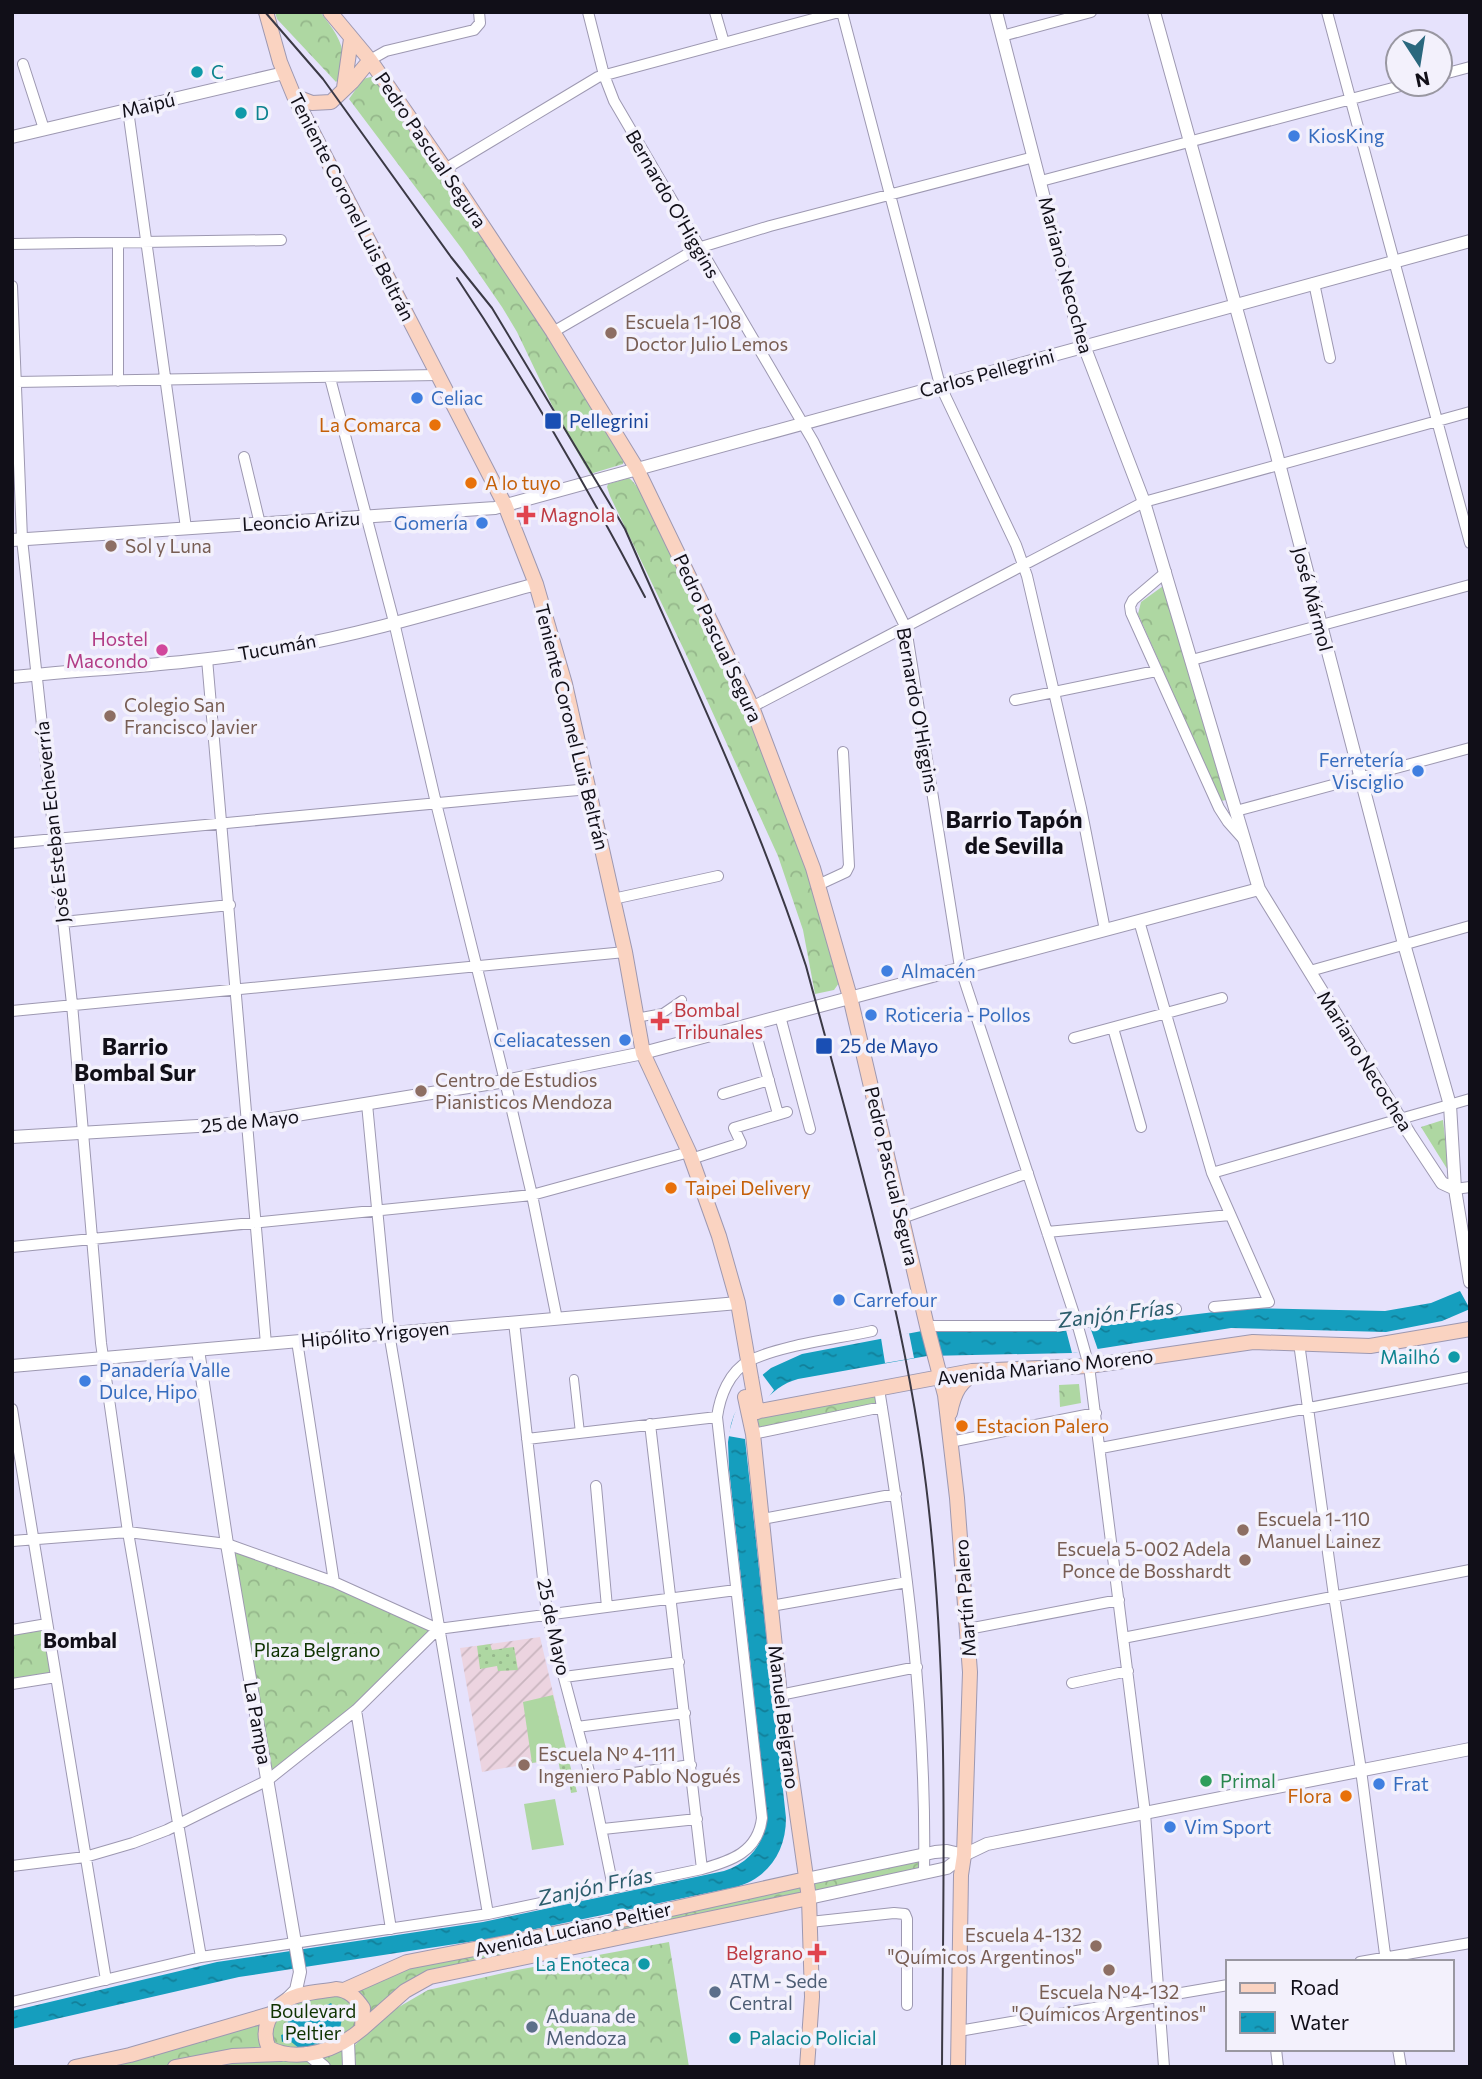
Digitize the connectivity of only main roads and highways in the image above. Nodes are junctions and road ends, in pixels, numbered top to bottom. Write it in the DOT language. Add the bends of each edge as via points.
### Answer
graph roads {
  1 [pos="266,12"];
  2 [pos="330,12"];
  3 [pos="351,39"];
  4 [pos="370,60"];
  5 [pos="342,92"];
  6 [pos="294,96"];
  7 [pos="1470,1329"];
  8 [pos="930,1338"];
  9 [pos="744,1365"];
  10 [pos="982,1370"];
  11 [pos="942,1376"];
  12 [pos="754,1396"];
  13 [pos="752,1413"];
  14 [pos="948,1421"];
  15 [pos="806,1879"];
  16 [pos="809,1898"];
  17 [pos="344,1990"];
  18 [pos="274,2013"];
  19 [pos="362,2029"];
  20 [pos="291,2054"];
  21 [pos="75,2067"];
  22 [pos="175,2067"];
  23 [pos="807,2067"];
  24 [pos="958,2067"];
  1 -- 6 [label="main road, Teniente Coronel Luis Beltrán"];
  2 -- 3 [label="main road, Pedro Pascual Segura"];
  3 -- 4 [label="main road, Pedro Pascual Segura"];
  3 -- 5 [label="main road"];
  4 -- 5 [label="main road"];
  4 -- 8 [label="main road, Pedro Pascual Segura" via="553,332 637,469 752,707 818,885 850,997"];
  5 -- 6 [label="main road" via="322,103"];
  6 -- 9 [label="main road, Teniente Coronel Luis Beltrán" via="505,505 536,584 589,789 643,1053 690,1156 719,1236"];
  7 -- 10 [label="main road, Avenida Mariano Moreno" via="1370,1346 1237,1343"];
  8 -- 11 [label="main road, Martín Palero"];
  9 -- 12 [label="main road, Teniente Coronel Luis Beltrán"];
  9 -- 13 [label="main road, Manuel Belgrano"];
  10 -- 11 [label="main road, Avenida Mariano Moreno"];
  10 -- 14 [label="main road" via="958,1388"];
  11 -- 13 [label="main road, Avenida Mariano Moreno"];
  11 -- 14 [label="main road, Martín Palero"];
  12 -- 13 [label="main road, Manuel Belgrano"];
  13 -- 15 [label="main road, Manuel Belgrano" via="780,1695"];
  14 -- 24 [label="main road, Martín Palero" via="970,1680"];
  15 -- 16 [label="main road, Manuel Belgrano"];
  15 -- 17 [label="main road, Avenida Luciano Peltier" via="407,1962"];
  16 -- 19 [label="main road, Avenida Luciano Peltier" via="430,1977 405,1991"];
  16 -- 23 [label="main road, Manuel Belgrano" via="812,1997"];
  17 -- 18 [label="main road" via="286,2000"];
  17 -- 19 [label="main road" via="363,2008"];
  18 -- 20 [label="main road" via="267,2022 265,2041 269,2048"];
  18 -- 21 [label="main road"];
  19 -- 20 [label="main road" via="326,2050"];
  20 -- 22 [label="main road" via="232,2056"];
}
